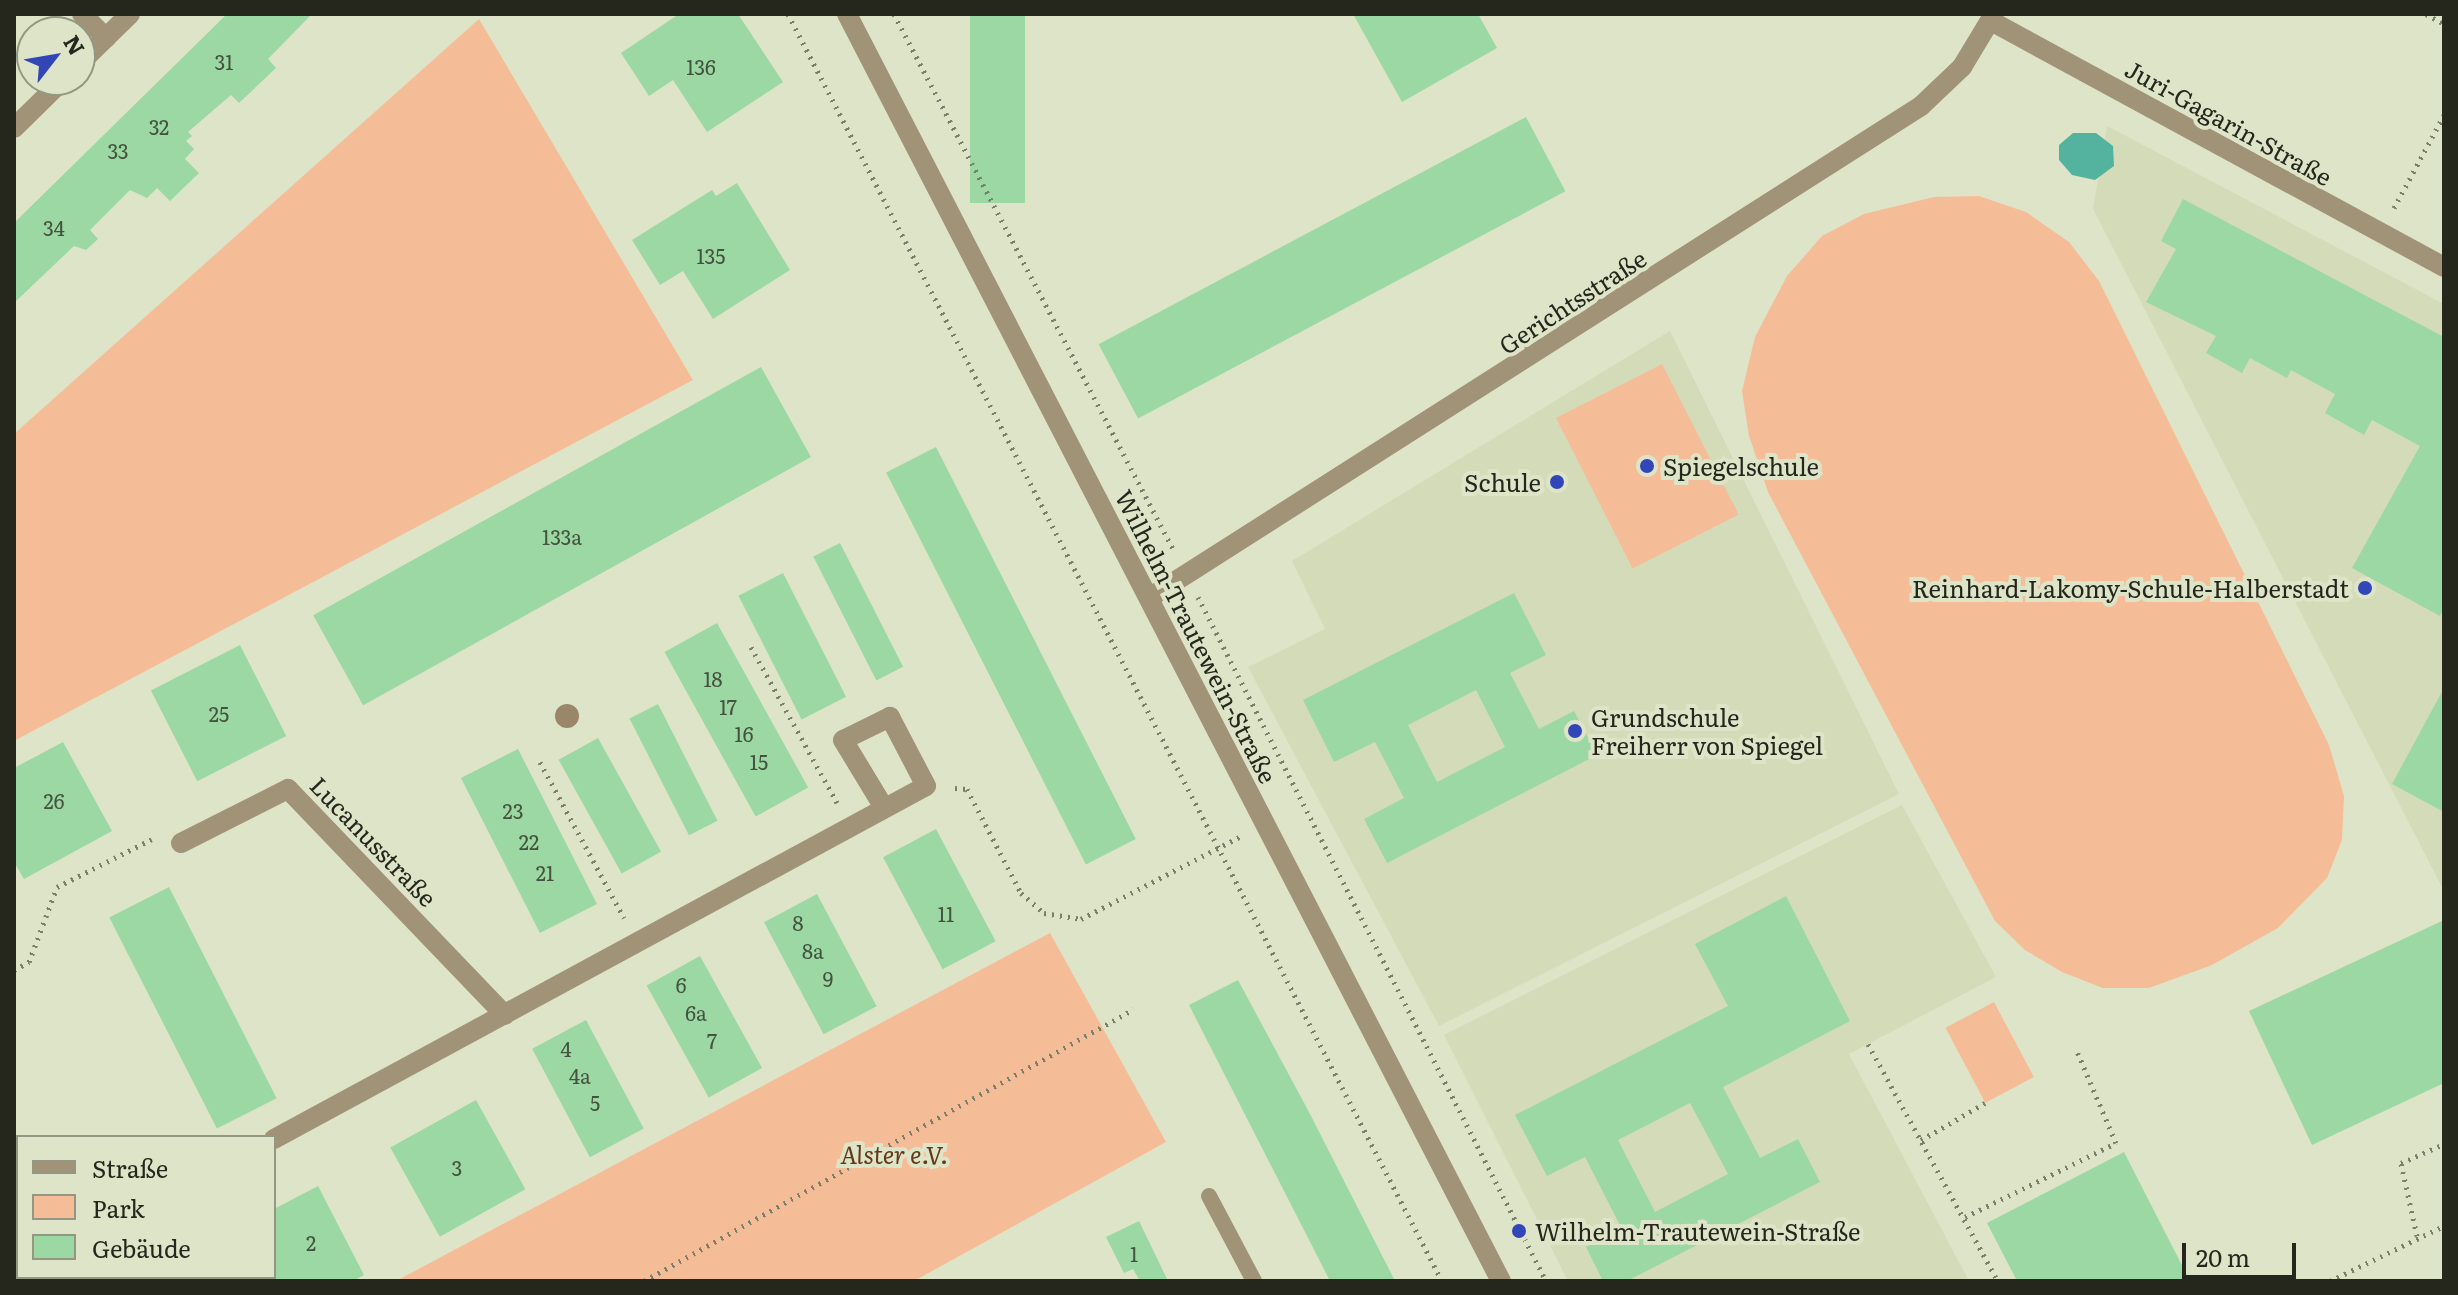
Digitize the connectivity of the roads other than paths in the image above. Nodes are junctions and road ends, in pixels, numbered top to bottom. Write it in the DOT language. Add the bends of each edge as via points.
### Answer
graph roads {
  1 [pos="82,14"];
  2 [pos="130,14"];
  3 [pos="847,14"];
  4 [pos="1992,18"];
  5 [pos="106,38"];
  6 [pos="96,48"];
  7 [pos="47,96"];
  8 [pos="14,128"];
  9 [pos="2444,267"];
  10 [pos="1149,598"];
  11 [pos="883,806"];
  12 [pos="181,843"];
  13 [pos="505,1015"];
  14 [pos="276,1138"];
  15 [pos="1209,1196"];
  16 [pos="1254,1281"];
  17 [pos="1501,1281"];
  1 -- 5 [label="street"];
  2 -- 5 [label="street"];
  3 -- 10 [label="street, Wilhelm-Trautewein-Straße"];
  4 -- 9 [label="street, Juri-Gagarin-Straße"];
  4 -- 10 [label="street, Gerichtsstraße" via="1962,67 1921,106"];
  5 -- 6 [label="street"];
  7 -- 8 [label="street"];
  10 -- 17 [label="street, Wilhelm-Trautewein-Straße"];
  11 -- 11 [label="street" via="926,786 890,717 843,740"];
  11 -- 13 [label="street"];
  12 -- 13 [label="street, Lucanusstraße" via="288,789"];
  13 -- 14 [label="street"];
  15 -- 16 [label="lane"];
}
